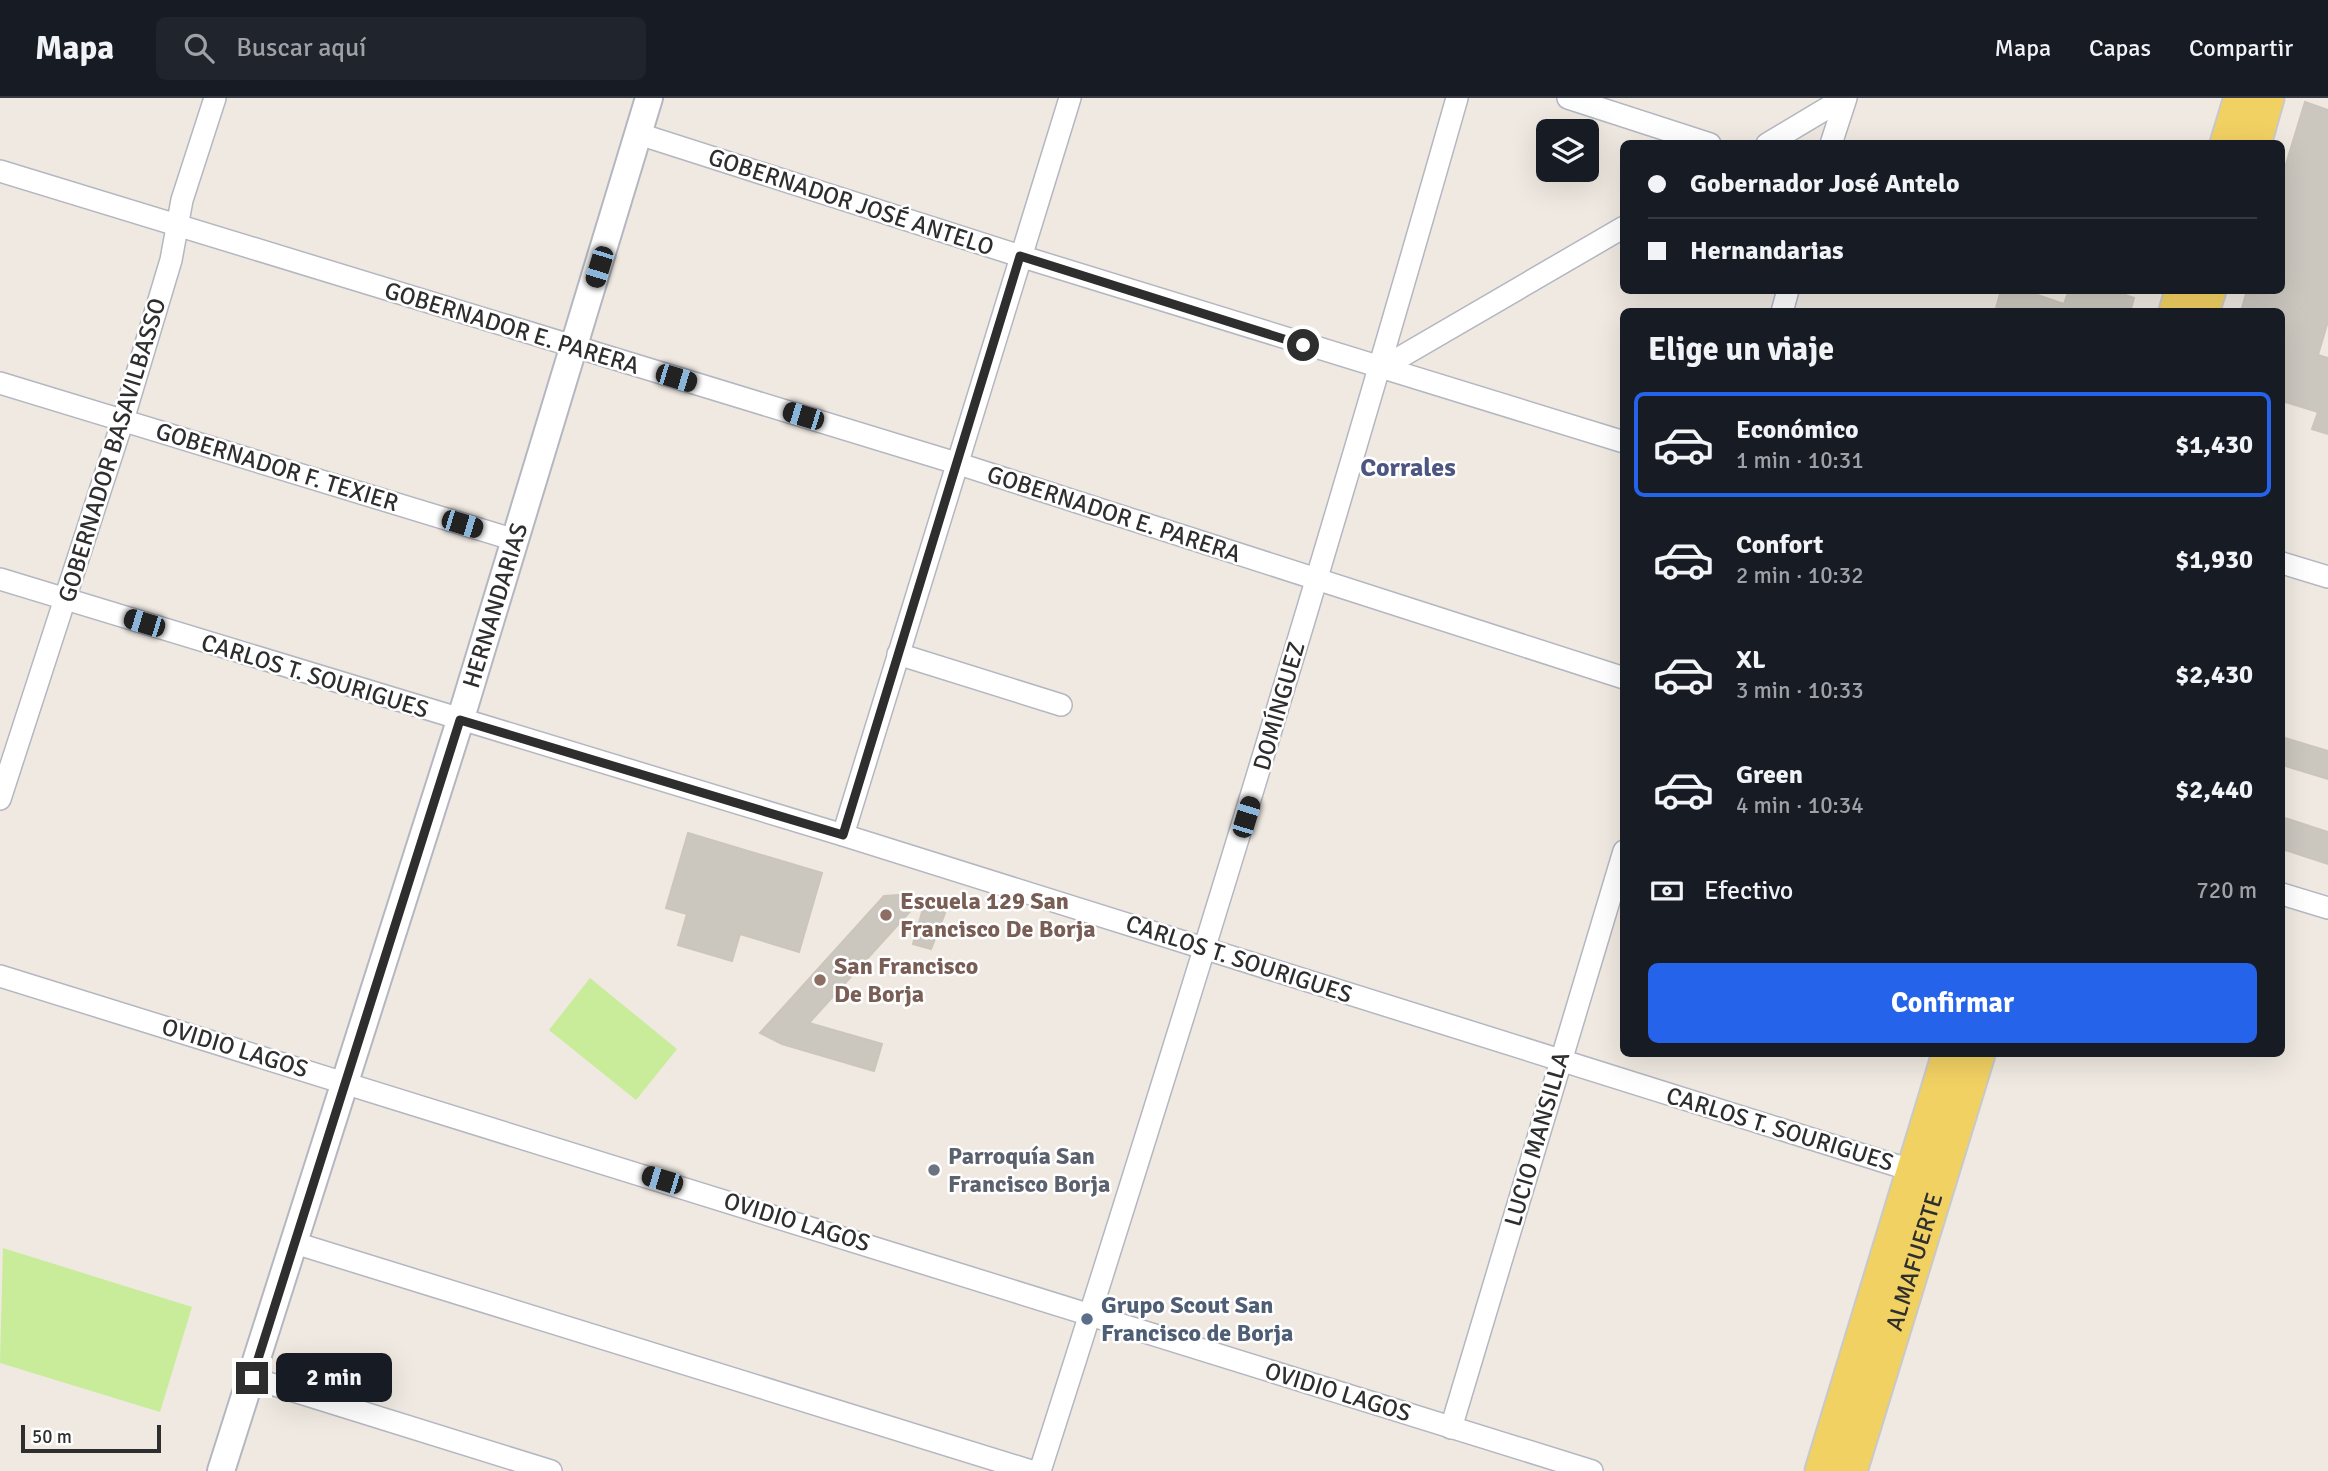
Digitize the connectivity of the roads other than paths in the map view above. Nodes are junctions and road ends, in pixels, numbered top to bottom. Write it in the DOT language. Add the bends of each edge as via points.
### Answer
graph roads {
  1 [pos="215,98"];
  2 [pos="1070,98"];
  3 [pos="1457,98"];
  4 [pos="1568,98"];
  5 [pos="1845,98"];
  6 [pos="2241,98"];
  7 [pos="2267,98"];
  8 [pos="645,99"];
  9 [pos="639,134"];
  10 [pos="1698,140"];
  11 [pos="1774,140"];
  12 [pos="1832,140"];
  13 [pos="2228,140"];
  14 [pos="2255,140"];
  15 [pos="0,171"];
  16 [pos="177,228"];
  17 [pos="1620,229"];
  18 [pos="1020,256"];
  19 [pos="575,347"];
  20 [pos="1380,369"];
  21 [pos="0,383"];
  22 [pos="123,420"];
  23 [pos="1620,441"];
  24 [pos="956,463"];
  25 [pos="514,540"];
  26 [pos="2285,563"];
  27 [pos="2328,577"];
  28 [pos="0,579"];
  29 [pos="1316,580"];
  30 [pos="65,599"];
  31 [pos="898,654"];
  32 [pos="1620,677"];
  33 [pos="1061,705"];
  34 [pos="460,720"];
  35 [pos="0,799"];
  36 [pos="843,835"];
  37 [pos="1620,864"];
  38 [pos="2285,895"];
  39 [pos="2328,908"];
  40 [pos="1207,949"];
  41 [pos="0,976"];
  42 [pos="1948,1057"];
  43 [pos="1977,1057"];
  44 [pos="1560,1060"];
  45 [pos="345,1082"];
  46 [pos="1914,1171"];
  47 [pos="295,1243"];
  48 [pos="1090,1314"];
  49 [pos="252,1378"];
  50 [pos="1451,1428"];
  51 [pos="220,1471"];
  52 [pos="551,1471"];
  53 [pos="1031,1471"];
  54 [pos="1040,1471"];
  55 [pos="1592,1471"];
  56 [pos="1822,1471"];
  57 [pos="1850,1471"];
  1 -- 16 [label="street, GOBERNADOR BASAVILBASSO"];
  2 -- 18 [label="street"];
  3 -- 20 [label="street, DOMÍNGUEZ"];
  4 -- 10 [label="street"];
  5 -- 11 [label="street"];
  5 -- 12 [label="street"];
  6 -- 13 [label="main road"];
  7 -- 14 [label="main road"];
  8 -- 9 [label="street, HERNANDARIAS"];
  9 -- 18 [label="street, GOBERNADOR JOSÉ ANTELO"];
  9 -- 19 [label="street, HERNANDARIAS"];
  15 -- 16 [label="street, GOBERNADOR E. PARERA"];
  16 -- 19 [label="street, GOBERNADOR E. PARERA"];
  16 -- 22 [label="street, GOBERNADOR BASAVILBASSO"];
  17 -- 20 [label="street"];
  18 -- 20 [label="street, GOBERNADOR JOSÉ ANTELO"];
  18 -- 24 [label="street"];
  19 -- 24 [label="street, GOBERNADOR E. PARERA"];
  19 -- 25 [label="street, HERNANDARIAS"];
  20 -- 23 [label="street, GOBERNADOR JOSÉ ANTELO"];
  20 -- 29 [label="street, DOMÍNGUEZ"];
  21 -- 22 [label="street, GOBERNADOR F. TEXIER"];
  22 -- 25 [label="street, GOBERNADOR F. TEXIER"];
  22 -- 30 [label="street, GOBERNADOR BASAVILBASSO"];
  24 -- 29 [label="street, GOBERNADOR E. PARERA"];
  24 -- 31 [label="street"];
  25 -- 34 [label="street, HERNANDARIAS"];
  26 -- 27 [label="street"];
  28 -- 30 [label="street, CARLOS T. SOURIGUES"];
  29 -- 32 [label="street, GOBERNADOR E. PARERA"];
  29 -- 40 [label="street, DOMÍNGUEZ"];
  30 -- 34 [label="street, CARLOS T. SOURIGUES"];
  30 -- 35 [label="street, GOBERNADOR BASAVILBASSO"];
  31 -- 33 [label="street"];
  31 -- 36 [label="street"];
  34 -- 36 [label="street, CARLOS T. SOURIGUES"];
  34 -- 45 [label="street, HERNANDARIAS"];
  36 -- 40 [label="street, CARLOS T. SOURIGUES"];
  37 -- 44 [label="street, LUCIO MANSILLA"];
  38 -- 39 [label="street"];
  40 -- 44 [label="street, CARLOS T. SOURIGUES"];
  40 -- 48 [label="street, DOMÍNGUEZ"];
  41 -- 45 [label="street, OVIDIO LAGOS"];
  42 -- 46 [label="main road, ALMAFUERTE"];
  43 -- 57 [label="main road, ALMAFUERTE"];
  44 -- 46 [label="street, CARLOS T. SOURIGUES"];
  44 -- 50 [label="street, LUCIO MANSILLA"];
  45 -- 47 [label="street, HERNANDARIAS"];
  45 -- 48 [label="street, OVIDIO LAGOS"];
  46 -- 56 [label="main road, ALMAFUERTE"];
  47 -- 49 [label="street, HERNANDARIAS"];
  47 -- 53 [label="street"];
  48 -- 50 [label="street, OVIDIO LAGOS"];
  48 -- 54 [label="street, DOMÍNGUEZ"];
  49 -- 51 [label="street, HERNANDARIAS"];
  49 -- 52 [label="street"];
  50 -- 55 [label="street, OVIDIO LAGOS"];
}
